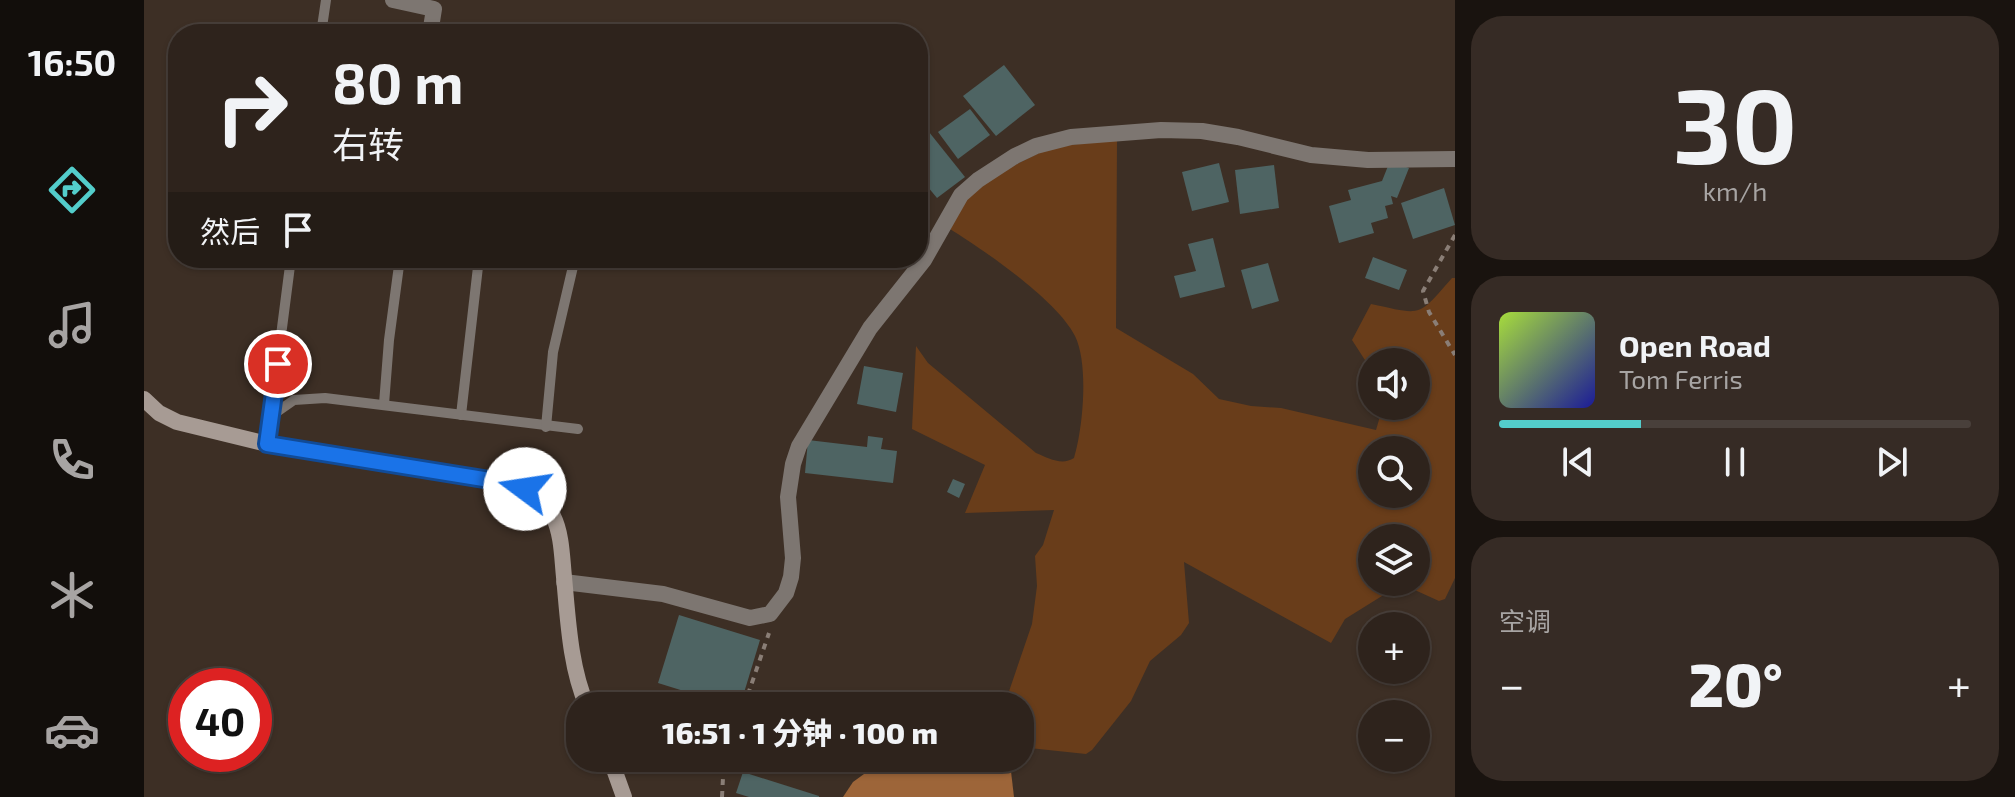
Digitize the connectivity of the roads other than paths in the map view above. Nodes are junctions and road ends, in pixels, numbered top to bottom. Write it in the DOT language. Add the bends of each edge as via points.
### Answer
graph roads {
  1 [pos="326,0"];
  2 [pos="393,0"];
  3 [pos="322,24"];
  4 [pos="432,24"];
  5 [pos="1455,159"];
  6 [pos="928,252"];
  7 [pos="290,268"];
  8 [pos="399,268"];
  9 [pos="478,268"];
  10 [pos="573,268"];
  11 [pos="918,268"];
  12 [pos="144,399"];
  13 [pos="384,404"];
  14 [pos="461,415"];
  15 [pos="271,416"];
  16 [pos="546,427"];
  17 [pos="578,429"];
  18 [pos="267,444"];
  19 [pos="564,582"];
  20 [pos="583,692"];
  21 [pos="615,772"];
  22 [pos="624,797"];
  1 -- 3 [label="lane"];
  2 -- 4 [label="street" via="434,9"];
  5 -- 6 [label="street" via="1311,155 1202,131 1071,137 1015,156 978,180 952,207"];
  7 -- 15 [label="lane"];
  8 -- 13 [label="lane"];
  9 -- 14 [label="lane"];
  10 -- 16 [label="lane" via="553,352"];
  11 -- 19 [label="street" via="870,328 799,446 788,497 791,577 777,608 750,618 663,594"];
  12 -- 18 [label="street" via="177,422"];
  13 -- 14 [label="lane"];
  13 -- 15 [label="lane" via="294,400"];
  14 -- 16 [label="lane"];
  15 -- 18 [label="lane"];
  16 -- 17 [label="lane"];
  18 -- 19 [label="street" via="525,489 553,516"];
  19 -- 20 [label="street"];
  21 -- 22 [label="street"];
}
